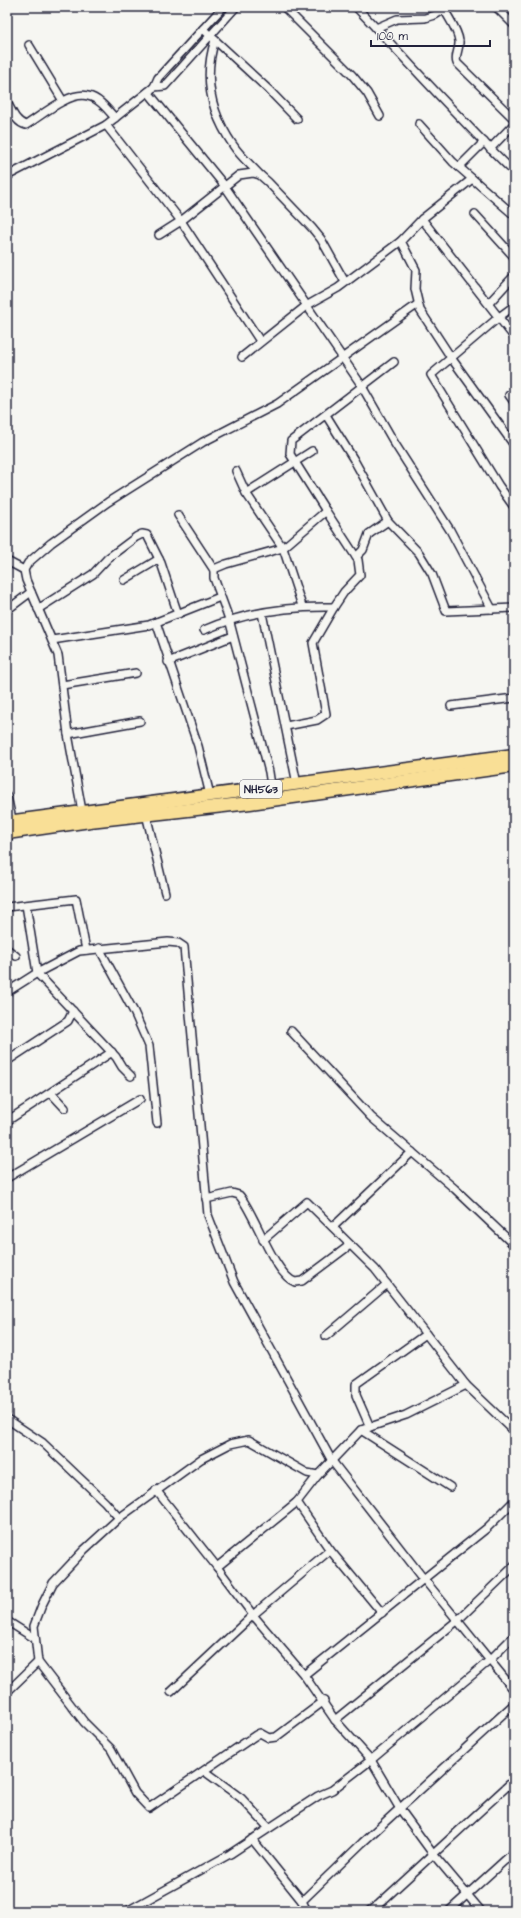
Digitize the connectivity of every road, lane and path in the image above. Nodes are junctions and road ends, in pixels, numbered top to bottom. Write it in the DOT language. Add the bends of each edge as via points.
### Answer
graph roads {
  1 [pos="223,7"];
  2 [pos="236,7"];
  3 [pos="284,7"];
  4 [pos="356,7"];
  5 [pos="496,7"];
  6 [pos="446,8"];
  7 [pos="514,25"];
  8 [pos="376,28"];
  9 [pos="203,29"];
  10 [pos="213,38"];
  11 [pos="29,45"];
  12 [pos="154,87"];
  13 [pos="148,92"];
  14 [pos="63,101"];
  15 [pos="7,102"];
  16 [pos="380,116"];
  17 [pos="115,118"];
  18 [pos="297,119"];
  19 [pos="419,124"];
  20 [pos="513,124"];
  21 [pos="106,125"];
  22 [pos="484,142"];
  23 [pos="490,149"];
  24 [pos="459,167"];
  25 [pos="514,172"];
  26 [pos="260,175"];
  27 [pos="7,176"];
  28 [pos="472,179"];
  29 [pos="224,185"];
  30 [pos="475,214"];
  31 [pos="514,215"];
  32 [pos="422,219"];
  33 [pos="181,221"];
  34 [pos="159,235"];
  35 [pos="401,241"];
  36 [pos="514,257"];
  37 [pos="514,276"];
  38 [pos="346,282"];
  39 [pos="489,303"];
  40 [pos="418,304"];
  41 [pos="306,306"];
  42 [pos="514,306"];
  43 [pos="499,317"];
  44 [pos="514,337"];
  45 [pos="260,341"];
  46 [pos="242,357"];
  47 [pos="343,358"];
  48 [pos="452,359"];
  49 [pos="394,362"];
  50 [pos="362,386"];
  51 [pos="509,395"];
  52 [pos="514,402"];
  53 [pos="326,416"];
  54 [pos="514,445"];
  55 [pos="312,451"];
  56 [pos="295,462"];
  57 [pos="236,471"];
  58 [pos="246,493"];
  59 [pos="514,507"];
  60 [pos="326,511"];
  61 [pos="178,515"];
  62 [pos="388,521"];
  63 [pos="284,548"];
  64 [pos="356,557"];
  65 [pos="159,559"];
  66 [pos="7,561"];
  67 [pos="24,570"];
  68 [pos="214,570"];
  69 [pos="124,580"];
  70 [pos="31,592"];
  71 [pos="220,597"];
  72 [pos="302,606"];
  73 [pos="334,607"];
  74 [pos="514,608"];
  75 [pos="38,609"];
  76 [pos="492,609"];
  77 [pos="7,610"];
  78 [pos="262,613"];
  79 [pos="178,614"];
  80 [pos="228,619"];
  81 [pos="156,622"];
  82 [pos="204,630"];
  83 [pos="233,636"];
  84 [pos="52,640"];
  85 [pos="168,662"];
  86 [pos="136,673"];
  87 [pos="62,685"];
  88 [pos="514,698"];
  89 [pos="451,706"];
  90 [pos="140,721"];
  91 [pos="286,726"];
  92 [pos="68,734"];
  93 [pos="514,755"];
  94 [pos="514,766"];
  95 [pos="297,784"];
  96 [pos="272,794"];
  97 [pos="210,795"];
  98 [pos="7,796"];
  99 [pos="82,811"];
  100 [pos="146,814"];
  101 [pos="10,827"];
  102 [pos="165,893"];
  103 [pos="26,905"];
  104 [pos="7,907"];
  105 [pos="99,948"];
  106 [pos="7,949"];
  107 [pos="86,950"];
  108 [pos="16,956"];
  109 [pos="37,973"];
  110 [pos="7,992"];
  111 [pos="73,1011"];
  112 [pos="291,1031"];
  113 [pos="112,1052"];
  114 [pos="7,1061"];
  115 [pos="131,1076"];
  116 [pos="51,1093"];
  117 [pos="140,1099"];
  118 [pos="65,1108"];
  119 [pos="7,1121"];
  120 [pos="157,1123"];
  121 [pos="412,1152"];
  122 [pos="7,1178"];
  123 [pos="206,1199"];
  124 [pos="333,1228"];
  125 [pos="263,1240"];
  126 [pos="350,1245"];
  127 [pos="514,1246"];
  128 [pos="387,1284"];
  129 [pos="426,1334"];
  130 [pos="326,1336"];
  131 [pos="466,1385"];
  132 [pos="7,1419"];
  133 [pos="370,1427"];
  134 [pos="361,1430"];
  135 [pos="514,1431"];
  136 [pos="332,1461"];
  137 [pos="318,1474"];
  138 [pos="450,1487"];
  139 [pos="156,1490"];
  140 [pos="514,1501"];
  141 [pos="297,1502"];
  142 [pos="118,1518"];
  143 [pos="330,1550"];
  144 [pos="514,1566"];
  145 [pos="217,1567"];
  146 [pos="423,1578"];
  147 [pos="382,1613"];
  148 [pos="253,1615"];
  149 [pos="458,1620"];
  150 [pos="7,1621"];
  151 [pos="514,1636"];
  152 [pos="34,1638"];
  153 [pos="490,1660"];
  154 [pos="38,1662"];
  155 [pos="304,1674"];
  156 [pos="514,1690"];
  157 [pos="7,1692"];
  158 [pos="171,1692"];
  159 [pos="324,1701"];
  160 [pos="514,1704"];
  161 [pos="335,1720"];
  162 [pos="371,1760"];
  163 [pos="204,1771"];
  164 [pos="514,1780"];
  165 [pos="400,1809"];
  166 [pos="269,1828"];
  167 [pos="252,1839"];
  168 [pos="514,1852"];
  169 [pos="433,1854"];
  170 [pos="467,1895"];
  171 [pos="302,1901"];
  172 [pos="127,1911"];
  173 [pos="307,1911"];
  174 [pos="369,1911"];
  175 [pos="449,1911"];
  176 [pos="481,1911"];
  1 -- 9 [label="street"];
  2 -- 10 [label="street"];
  3 -- 16 [label="street" via="358,81"];
  4 -- 8 [label="street"];
  5 -- 7 [label="street"];
  6 -- 8 [label="street" via="425,18 396,19"];
  6 -- 20 [label="street" via="459,42 455,59 457,63"];
  8 -- 22 [label="street"];
  9 -- 10 [label="street"];
  9 -- 12 [label="street" via="158,78"];
  10 -- 12 [label="street" via="165,86"];
  10 -- 18 [label="street"];
  10 -- 26 [label="street" via="208,70 209,86 216,109 233,146"];
  11 -- 14 [label="street"];
  12 -- 13 [label="street"];
  13 -- 17 [label="street"];
  13 -- 29 [label="street"];
  14 -- 15 [label="street" via="26,124 16,119"];
  14 -- 17 [label="street" via="78,96 89,96"];
  17 -- 21 [label="street"];
  19 -- 24 [label="street"];
  20 -- 23 [label="street"];
  21 -- 27 [label="street"];
  21 -- 33 [label="street"];
  22 -- 23 [label="street"];
  22 -- 24 [label="street"];
  23 -- 25 [label="street"];
  24 -- 28 [label="street"];
  26 -- 29 [label="street" via="239,175"];
  26 -- 38 [label="street" via="321,239"];
  28 -- 31 [label="street"];
  28 -- 32 [label="street"];
  29 -- 33 [label="street"];
  29 -- 41 [label="street"];
  30 -- 36 [label="street"];
  32 -- 35 [label="street"];
  32 -- 39 [label="street"];
  33 -- 34 [label="street"];
  33 -- 45 [label="street"];
  35 -- 38 [label="street"];
  35 -- 40 [label="street" via="416,270 415,289"];
  37 -- 39 [label="street"];
  38 -- 41 [label="street"];
  39 -- 43 [label="street"];
  40 -- 47 [label="street"];
  40 -- 48 [label="street"];
  41 -- 45 [label="street"];
  41 -- 47 [label="street"];
  42 -- 43 [label="street"];
  43 -- 44 [label="street"];
  43 -- 48 [label="street"];
  45 -- 46 [label="street"];
  47 -- 50 [label="street"];
  47 -- 67 [label="street" via="277,404 203,442 114,498 51,543 28,563"];
  48 -- 54 [label="street"];
  48 -- 59 [label="street" via="431,375"];
  49 -- 50 [label="street"];
  50 -- 53 [label="street"];
  50 -- 76 [label="street" via="395,444 450,530"];
  51 -- 52 [label="street"];
  53 -- 56 [label="street" via="291,441 290,454"];
  53 -- 62 [label="street"];
  55 -- 56 [label="street"];
  56 -- 58 [label="street"];
  56 -- 60 [label="street"];
  57 -- 58 [label="street"];
  58 -- 63 [label="street"];
  60 -- 63 [label="street"];
  60 -- 64 [label="street"];
  61 -- 68 [label="street"];
  62 -- 64 [label="street" via="371,532 363,550"];
  62 -- 76 [label="street" via="419,553 432,574 446,611"];
  63 -- 68 [label="street" via="226,564"];
  63 -- 72 [label="street"];
  64 -- 73 [label="street" via="360,575"];
  65 -- 69 [label="street"];
  65 -- 75 [label="street" via="147,535 142,534 108,558 93,574"];
  65 -- 79 [label="street"];
  66 -- 67 [label="street"];
  67 -- 70 [label="street"];
  68 -- 71 [label="street"];
  70 -- 75 [label="street"];
  70 -- 77 [label="street"];
  71 -- 79 [label="street"];
  71 -- 80 [label="street"];
  72 -- 73 [label="street"];
  72 -- 78 [label="street"];
  73 -- 91 [label="street" via="313,643 326,714 317,720"];
  74 -- 76 [label="street"];
  75 -- 84 [label="street"];
  78 -- 80 [label="street"];
  78 -- 91 [label="street"];
  79 -- 81 [label="street"];
  80 -- 82 [label="street"];
  80 -- 83 [label="street"];
  81 -- 84 [label="street" via="127,630"];
  81 -- 85 [label="street"];
  83 -- 85 [label="street"];
  83 -- 96 [label="street" via="269,772"];
  84 -- 87 [label="street" via="58,655"];
  85 -- 97 [label="street" via="198,746"];
  86 -- 87 [label="street"];
  87 -- 92 [label="street"];
  88 -- 89 [label="street"];
  90 -- 92 [label="street"];
  91 -- 95 [label="street"];
  92 -- 99 [label="street"];
  93 -- 95 [label="highway, NH563"];
  94 -- 96 [label="highway, NH563"];
  95 -- 96 [label="highway, NH563"];
  96 -- 97 [label="highway, NH563"];
  96 -- 100 [label="highway, NH563"];
  97 -- 99 [label="highway, NH563"];
  98 -- 101 [label="street"];
  99 -- 101 [label="highway, NH563"];
  100 -- 101 [label="highway, NH563"];
  100 -- 102 [label="street"];
  103 -- 104 [label="street"];
  103 -- 107 [label="street" via="76,899"];
  103 -- 109 [label="street"];
  105 -- 107 [label="street"];
  105 -- 120 [label="street" via="134,1012 149,1046"];
  105 -- 123 [label="street" via="168,942 178,943 184,947"];
  106 -- 108 [label="street"];
  107 -- 109 [label="street" via="79,951"];
  109 -- 110 [label="street"];
  109 -- 111 [label="street"];
  111 -- 113 [label="street"];
  111 -- 114 [label="street" via="68,1021"];
  112 -- 121 [label="street" via="371,1117"];
  113 -- 115 [label="street"];
  113 -- 116 [label="street"];
  116 -- 118 [label="street"];
  116 -- 119 [label="street"];
  117 -- 122 [label="street"];
  121 -- 124 [label="street"];
  121 -- 127 [label="street" via="466,1199"];
  123 -- 125 [label="street" via="232,1193 239,1195"];
  123 -- 136 [label="street" via="208,1215 234,1282"];
  124 -- 125 [label="street" via="308,1202"];
  124 -- 126 [label="street"];
  125 -- 126 [label="street" via="286,1276 292,1281 299,1282"];
  126 -- 128 [label="street"];
  128 -- 129 [label="street"];
  128 -- 130 [label="street"];
  129 -- 131 [label="street"];
  129 -- 133 [label="street" via="356,1384 356,1395"];
  131 -- 133 [label="street" via="406,1415"];
  131 -- 135 [label="street"];
  132 -- 142 [label="street" via="43,1443 105,1502"];
  133 -- 134 [label="street"];
  134 -- 136 [label="street"];
  134 -- 138 [label="street"];
  136 -- 137 [label="street"];
  136 -- 146 [label="street"];
  137 -- 139 [label="street" via="307,1473 249,1440 230,1444 201,1459"];
  137 -- 141 [label="street"];
  139 -- 142 [label="street"];
  139 -- 145 [label="street"];
  140 -- 146 [label="street" via="487,1528"];
  141 -- 143 [label="street"];
  141 -- 145 [label="street"];
  142 -- 152 [label="street" via="53,1583 34,1626"];
  143 -- 147 [label="street"];
  143 -- 148 [label="street"];
  144 -- 149 [label="street"];
  145 -- 148 [label="street"];
  146 -- 147 [label="street"];
  146 -- 149 [label="street"];
  147 -- 155 [label="street"];
  148 -- 155 [label="street"];
  148 -- 158 [label="street"];
  149 -- 153 [label="street"];
  149 -- 161 [label="street"];
  150 -- 152 [label="street"];
  151 -- 153 [label="street"];
  152 -- 154 [label="street"];
  153 -- 156 [label="street"];
  153 -- 162 [label="street"];
  154 -- 157 [label="street"];
  154 -- 163 [label="street" via="84,1722 111,1749 135,1793 149,1808"];
  155 -- 159 [label="street"];
  159 -- 161 [label="street"];
  159 -- 163 [label="street" via="276,1737 269,1738 260,1733"];
  160 -- 165 [label="street"];
  161 -- 162 [label="street"];
  162 -- 165 [label="street"];
  162 -- 166 [label="street" via="332,1790 318,1796"];
  163 -- 166 [label="street" via="241,1798"];
  164 -- 169 [label="street"];
  165 -- 169 [label="street"];
  165 -- 171 [label="street"];
  166 -- 167 [label="street"];
  167 -- 171 [label="street"];
  167 -- 172 [label="street" via="230,1854"];
  168 -- 170 [label="street"];
  169 -- 170 [label="street"];
  169 -- 174 [label="street"];
  170 -- 175 [label="street"];
  170 -- 176 [label="street"];
  171 -- 173 [label="street"];
}
